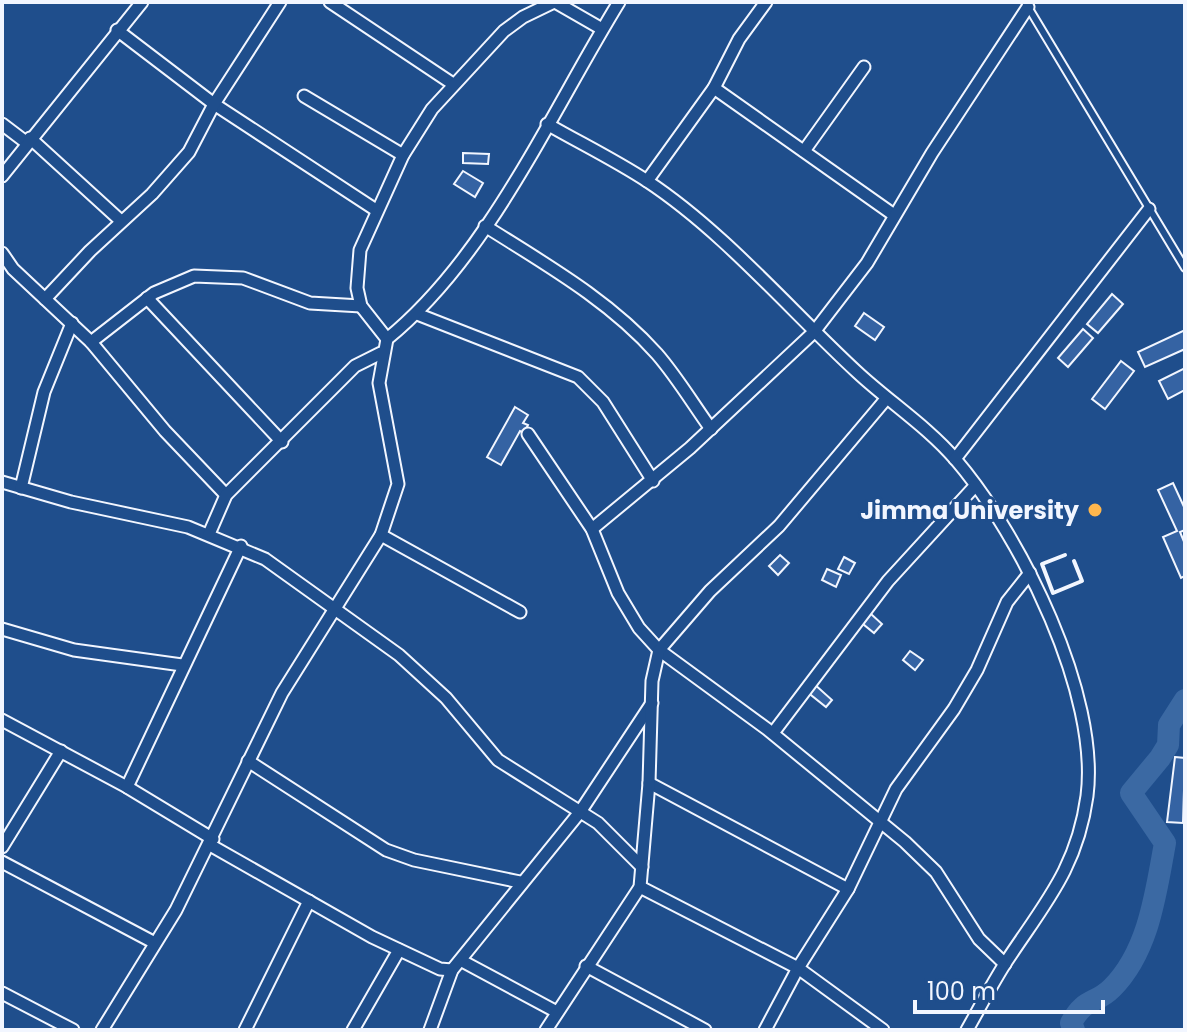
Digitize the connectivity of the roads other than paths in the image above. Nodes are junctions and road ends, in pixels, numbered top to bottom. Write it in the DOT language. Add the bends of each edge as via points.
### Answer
graph roads {
  1 [pos="142,2"];
  2 [pos="280,2"];
  3 [pos="330,2"];
  4 [pos="555,2"];
  5 [pos="619,2"];
  6 [pos="766,2"];
  7 [pos="1027,5"];
  8 [pos="602,29"];
  9 [pos="117,30"];
  10 [pos="864,67"];
  11 [pos="453,84"];
  12 [pos="714,88"];
  13 [pos="304,96"];
  14 [pos="214,104"];
  15 [pos="2,124"];
  16 [pos="547,124"];
  17 [pos="28,140"];
  18 [pos="804,151"];
  19 [pos="403,155"];
  20 [pos="2,176"];
  21 [pos="647,181"];
  22 [pos="1149,209"];
  23 [pos="376,210"];
  24 [pos="894,215"];
  25 [pos="121,221"];
  26 [pos="485,226"];
  27 [pos="2,253"];
  28 [pos="1185,268"];
  29 [pos="147,298"];
  30 [pos="45,299"];
  31 [pos="361,306"];
  32 [pos="417,314"];
  33 [pos="72,323"];
  34 [pos="814,332"];
  35 [pos="387,339"];
  36 [pos="91,342"];
  37 [pos="381,353"];
  38 [pos="886,399"];
  39 [pos="711,429"];
  40 [pos="528,434"];
  41 [pos="282,442"];
  42 [pos="955,459"];
  43 [pos="653,481"];
  44 [pos="2,482"];
  45 [pos="975,486"];
  46 [pos="21,488"];
  47 [pos="226,495"];
  48 [pos="592,529"];
  49 [pos="209,534"];
  50 [pos="381,535"];
  51 [pos="241,546"];
  52 [pos="1030,573"];
  53 [pos="333,609"];
  54 [pos="520,612"];
  55 [pos="2,629"];
  56 [pos="659,650"];
  57 [pos="182,665"];
  58 [pos="653,702"];
  59 [pos="2,720"];
  60 [pos="773,733"];
  61 [pos="61,751"];
  62 [pos="248,761"];
  63 [pos="649,783"];
  64 [pos="127,787"];
  65 [pos="580,812"];
  66 [pos="877,822"];
  67 [pos="212,842"];
  68 [pos="2,847"];
  69 [pos="2,862"];
  70 [pos="642,867"];
  71 [pos="520,882"];
  72 [pos="640,887"];
  73 [pos="848,889"];
  74 [pos="309,901"];
  75 [pos="155,943"];
  76 [pos="399,950"];
  77 [pos="462,961"];
  78 [pos="1005,964"];
  79 [pos="586,966"];
  80 [pos="798,968"];
  81 [pos="452,970"];
  82 [pos="2,993"];
  83 [pos="557,1012"];
  84 [pos="880,1029"];
  85 [pos="73,1030"];
  86 [pos="102,1030"];
  87 [pos="245,1030"];
  88 [pos="353,1030"];
  89 [pos="430,1030"];
  90 [pos="546,1030"];
  91 [pos="705,1030"];
  92 [pos="765,1030"];
  93 [pos="967,1030"];
  1 -- 9 [label="street"];
  2 -- 14 [label="street"];
  3 -- 11 [label="street"];
  4 -- 8 [label="street"];
  4 -- 11 [label="street" via="504,31"];
  5 -- 8 [label="street"];
  6 -- 12 [label="street"];
  7 -- 22 [label="lane"];
  7 -- 24 [label="street"];
  8 -- 16 [label="street"];
  9 -- 14 [label="street"];
  9 -- 17 [label="street"];
  10 -- 18 [label="street"];
  11 -- 19 [label="street"];
  12 -- 18 [label="street"];
  12 -- 21 [label="street"];
  13 -- 19 [label="street"];
  14 -- 23 [label="street"];
  14 -- 25 [label="street" via="189,152"];
  15 -- 17 [label="street"];
  16 -- 21 [label="street"];
  16 -- 26 [label="street"];
  17 -- 20 [label="street"];
  17 -- 25 [label="street"];
  18 -- 24 [label="street"];
  19 -- 23 [label="street"];
  21 -- 34 [label="street" via="690,214"];
  22 -- 28 [label="lane"];
  22 -- 42 [label="street"];
  23 -- 31 [label="street" via="360,250"];
  24 -- 34 [label="street" via="867,263"];
  25 -- 30 [label="street"];
  26 -- 32 [label="street"];
  26 -- 39 [label="street" via="574,282 632,328"];
  27 -- 30 [label="street"];
  29 -- 31 [label="street" via="194,276 220,275 310,303"];
  29 -- 36 [label="street"];
  29 -- 41 [label="street"];
  30 -- 33 [label="street"];
  31 -- 35 [label="street"];
  32 -- 35 [label="street"];
  32 -- 43 [label="street" via="578,377 603,402"];
  33 -- 36 [label="street"];
  33 -- 46 [label="street" via="44,392"];
  34 -- 38 [label="street"];
  34 -- 39 [label="street"];
  35 -- 37 [label="street"];
  36 -- 47 [label="street"];
  37 -- 41 [label="street" via="355,366"];
  37 -- 50 [label="street" via="379,383 398,484"];
  38 -- 42 [label="street"];
  38 -- 56 [label="street" via="779,526 710,591"];
  39 -- 43 [label="street"];
  40 -- 48 [label="street"];
  41 -- 47 [label="street"];
  42 -- 45 [label="street"];
  43 -- 48 [label="street"];
  44 -- 46 [label="street"];
  45 -- 52 [label="street"];
  45 -- 60 [label="street" via="888,581"];
  46 -- 49 [label="street"];
  47 -- 49 [label="street"];
  48 -- 56 [label="street" via="618,593"];
  49 -- 51 [label="street"];
  50 -- 53 [label="street"];
  50 -- 54 [label="street"];
  51 -- 53 [label="street"];
  51 -- 57 [label="street"];
  52 -- 66 [label="street" via="1007,602 954,709"];
  52 -- 78 [label="street" via="1086,721 1087,796 1072,861"];
  53 -- 62 [label="street"];
  53 -- 65 [label="street" via="399,655 446,698 498,760"];
  55 -- 57 [label="street" via="74,650"];
  56 -- 58 [label="street"];
  56 -- 60 [label="street"];
  57 -- 64 [label="street"];
  58 -- 63 [label="street"];
  58 -- 65 [label="street"];
  59 -- 61 [label="street"];
  60 -- 66 [label="street"];
  61 -- 64 [label="street"];
  61 -- 68 [label="street"];
  62 -- 67 [label="street"];
  62 -- 71 [label="street" via="386,850"];
  63 -- 70 [label="street"];
  63 -- 73 [label="street"];
  64 -- 67 [label="street"];
  65 -- 70 [label="street"];
  65 -- 71 [label="street"];
  66 -- 73 [label="street"];
  66 -- 78 [label="street" via="936,872 979,939"];
  67 -- 74 [label="street"];
  67 -- 75 [label="street"];
  69 -- 75 [label="street"];
  70 -- 72 [label="street"];
  71 -- 77 [label="street"];
  72 -- 79 [label="street"];
  72 -- 80 [label="street"];
  73 -- 80 [label="street"];
  74 -- 76 [label="street"];
  74 -- 87 [label="street"];
  75 -- 86 [label="street"];
  76 -- 81 [label="street"];
  76 -- 88 [label="street"];
  77 -- 81 [label="street"];
  77 -- 83 [label="street"];
  78 -- 93 [label="street"];
  79 -- 83 [label="street"];
  79 -- 91 [label="street"];
  80 -- 84 [label="street"];
  80 -- 92 [label="street"];
  81 -- 89 [label="street"];
  82 -- 85 [label="street"];
  83 -- 90 [label="street"];
}
